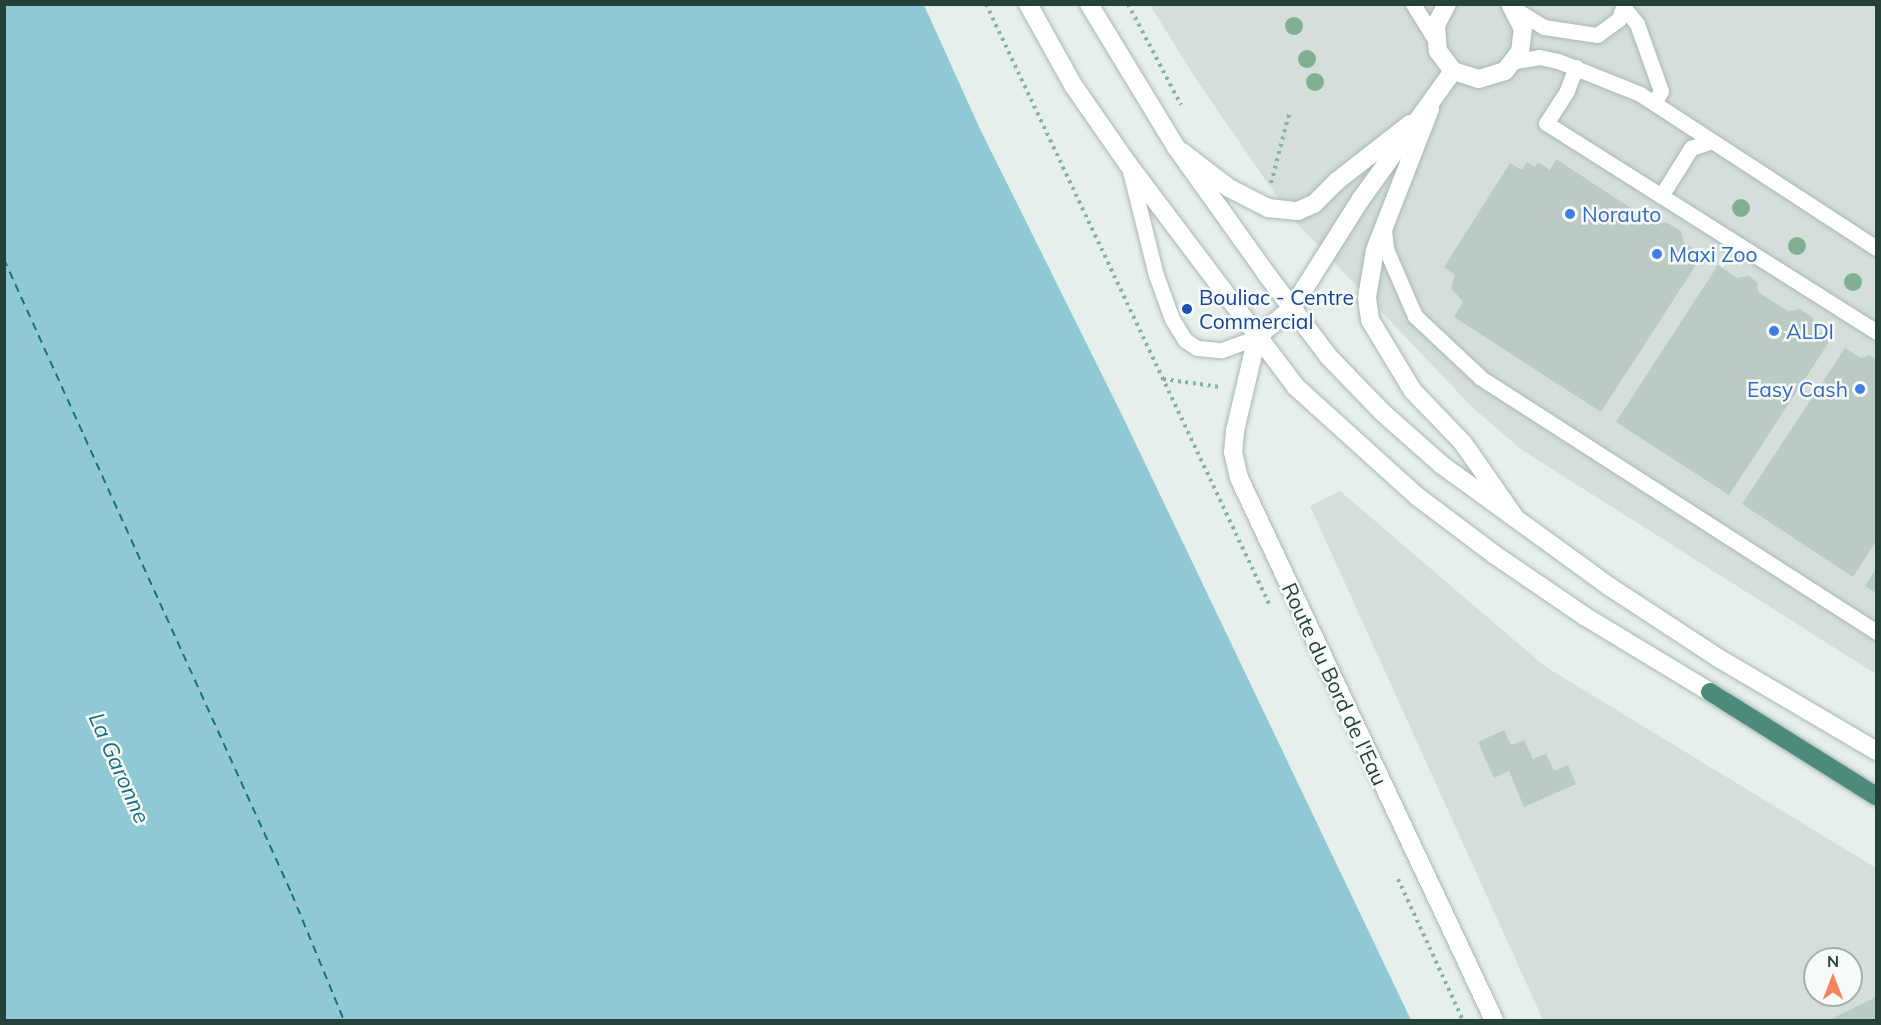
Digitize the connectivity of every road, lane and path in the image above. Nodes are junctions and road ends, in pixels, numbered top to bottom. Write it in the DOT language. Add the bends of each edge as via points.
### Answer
graph roads {
  1 [pos="986,4"];
  2 [pos="1028,4"];
  3 [pos="1089,4"];
  4 [pos="1128,4"];
  5 [pos="1413,4"];
  6 [pos="1447,4"];
  7 [pos="1513,6"];
  8 [pos="1625,7"];
  9 [pos="1434,38"];
  10 [pos="1515,61"];
  11 [pos="1576,67"];
  12 [pos="1453,71"];
  13 [pos="1654,103"];
  14 [pos="1430,109"];
  15 [pos="1183,110"];
  16 [pos="1290,110"];
  17 [pos="1712,141"];
  18 [pos="1176,147"];
  19 [pos="1128,164"];
  20 [pos="1265,191"];
  21 [pos="1661,196"];
  22 [pos="1384,224"];
  23 [pos="1876,248"];
  24 [pos="1292,308"];
  25 [pos="1876,332"];
  26 [pos="1257,337"];
  27 [pos="1162,379"];
  28 [pos="1244,393"];
  29 [pos="1518,523"];
  30 [pos="1272,610"];
  31 [pos="1876,632"];
  32 [pos="1710,692"];
  33 [pos="1876,751"];
  34 [pos="1876,786"];
  35 [pos="1876,796"];
  36 [pos="1393,868"];
  37 [pos="1464,1020"];
  38 [pos="1494,1020"];
  1 -- 27 [label="path"];
  2 -- 19 [label="main road" via="1072,84"];
  3 -- 18 [label="main road"];
  4 -- 15 [label="path"];
  5 -- 9 [label="lane"];
  6 -- 9 [label="main road"];
  7 -- 8 [label="lane" via="1544,27 1597,35 1610,28"];
  7 -- 10 [label="main road" via="1523,41"];
  8 -- 13 [label="lane" via="1637,24 1661,91"];
  9 -- 12 [label="main road" via="1444,62"];
  10 -- 11 [label="lane" via="1539,57"];
  10 -- 12 [label="main road" via="1492,77 1472,78"];
  11 -- 13 [label="lane"];
  11 -- 21 [label="lane" via="1567,91 1546,123"];
  12 -- 14 [label="main road"];
  13 -- 17 [label="lane"];
  14 -- 18 [label="main road" via="1337,181 1314,204 1298,211 1268,208 1229,188"];
  14 -- 22 [label="main road"];
  14 -- 24 [label="main road" via="1361,199"];
  16 -- 20 [label="path" via="1274,180"];
  17 -- 21 [label="lane" via="1691,148"];
  17 -- 23 [label="lane"];
  18 -- 24 [label="main road"];
  19 -- 26 [label="main road"];
  19 -- 26 [label="lane" via="1156,275 1172,319 1185,340 1197,348 1222,350"];
  21 -- 25 [label="lane"];
  22 -- 29 [label="main road" via="1369,279 1370,320 1413,391 1463,443"];
  22 -- 31 [label="lane" via="1386,249 1415,316 1481,378"];
  24 -- 26 [label="main road"];
  24 -- 29 [label="main road" via="1328,356 1382,412 1442,465"];
  26 -- 28 [label="main road, Route du Bord de l'Eau"];
  26 -- 32 [label="main road" via="1295,386 1418,497 1586,616"];
  27 -- 28 [label="path"];
  27 -- 30 [label="path"];
  28 -- 38 [label="main road, Route du Bord de l'Eau" via="1233,452 1239,478"];
  29 -- 33 [label="main road" via="1720,659"];
  32 -- 34 [label="main road"];
  32 -- 35 [label="highway"];
  36 -- 37 [label="path"];
}
